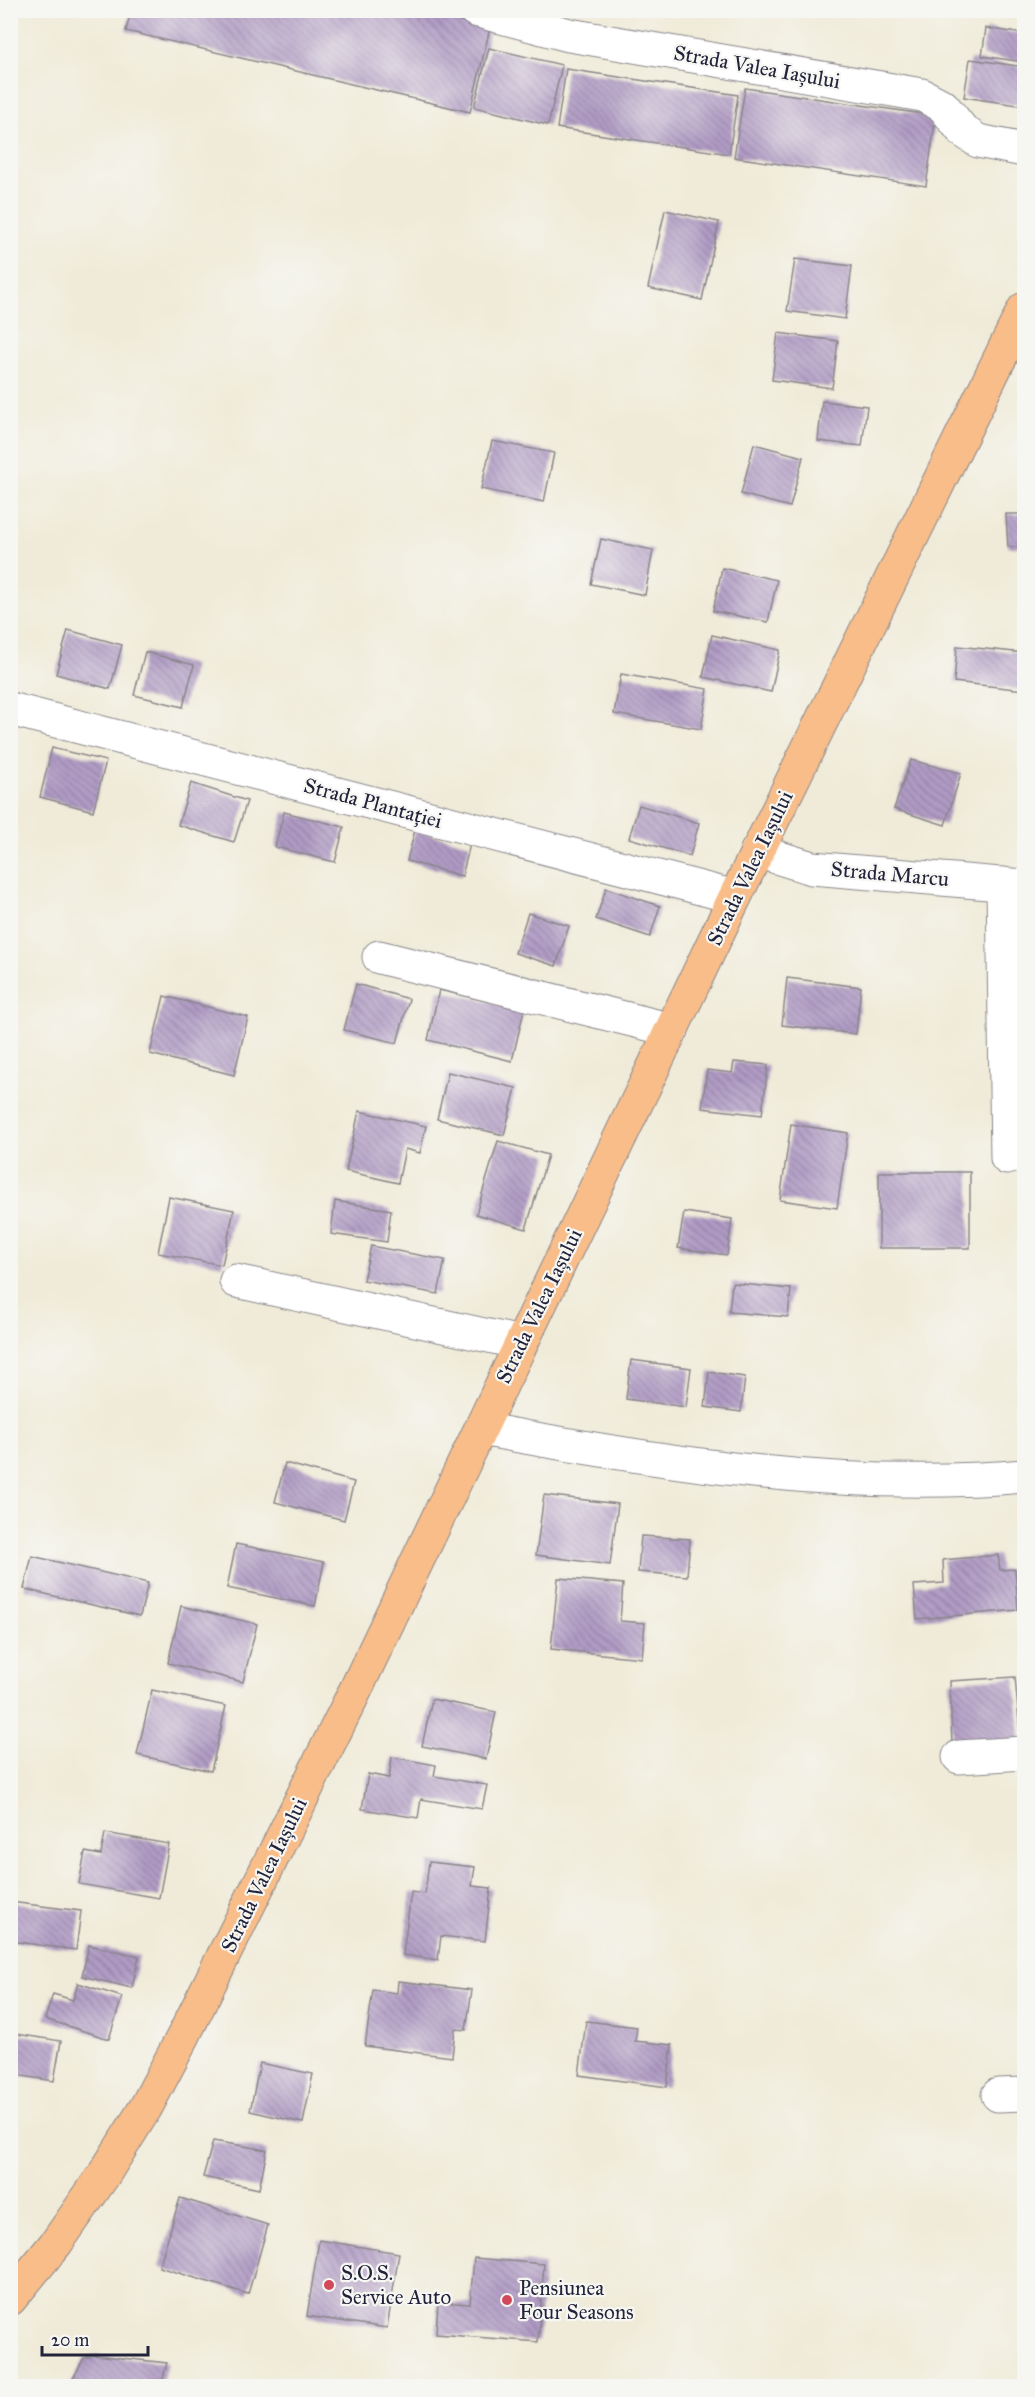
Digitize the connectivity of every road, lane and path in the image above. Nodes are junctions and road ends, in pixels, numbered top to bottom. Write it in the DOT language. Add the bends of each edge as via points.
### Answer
graph roads {
  1 [pos="475,10"];
  2 [pos="1024,150"];
  3 [pos="1024,309"];
  4 [pos="10,709"];
  5 [pos="757,851"];
  6 [pos="1014,885"];
  7 [pos="735,897"];
  8 [pos="379,957"];
  9 [pos="672,1030"];
  10 [pos="1007,1158"];
  11 [pos="236,1281"];
  12 [pos="521,1343"];
  13 [pos="481,1429"];
  14 [pos="1024,1476"];
  15 [pos="1024,1753"];
  16 [pos="959,1757"];
  17 [pos="10,2299"];
  1 -- 2 [label="street, Strada Valea Iașului" via="569,35 922,95 943,106 963,131 978,141"];
  3 -- 5 [label="main road, Strada Valea Iașului"];
  4 -- 7 [label="street, Strada Plantației"];
  5 -- 6 [label="street, Strada Marcu" via="812,868"];
  5 -- 7 [label="main road, Strada Valea Iașului"];
  6 -- 10 [label="street"];
  7 -- 9 [label="main road, Strada Valea Iașului"];
  8 -- 9 [label="street"];
  9 -- 12 [label="main road, Strada Valea Iașului"];
  11 -- 12 [label="street"];
  12 -- 13 [label="main road, Strada Valea Iașului"];
  13 -- 14 [label="street" via="686,1464 768,1472 883,1480"];
  13 -- 17 [label="main road, Strada Valea Iașului" via="267,1870 152,2096 57,2242"];
  15 -- 16 [label="street"];
}
